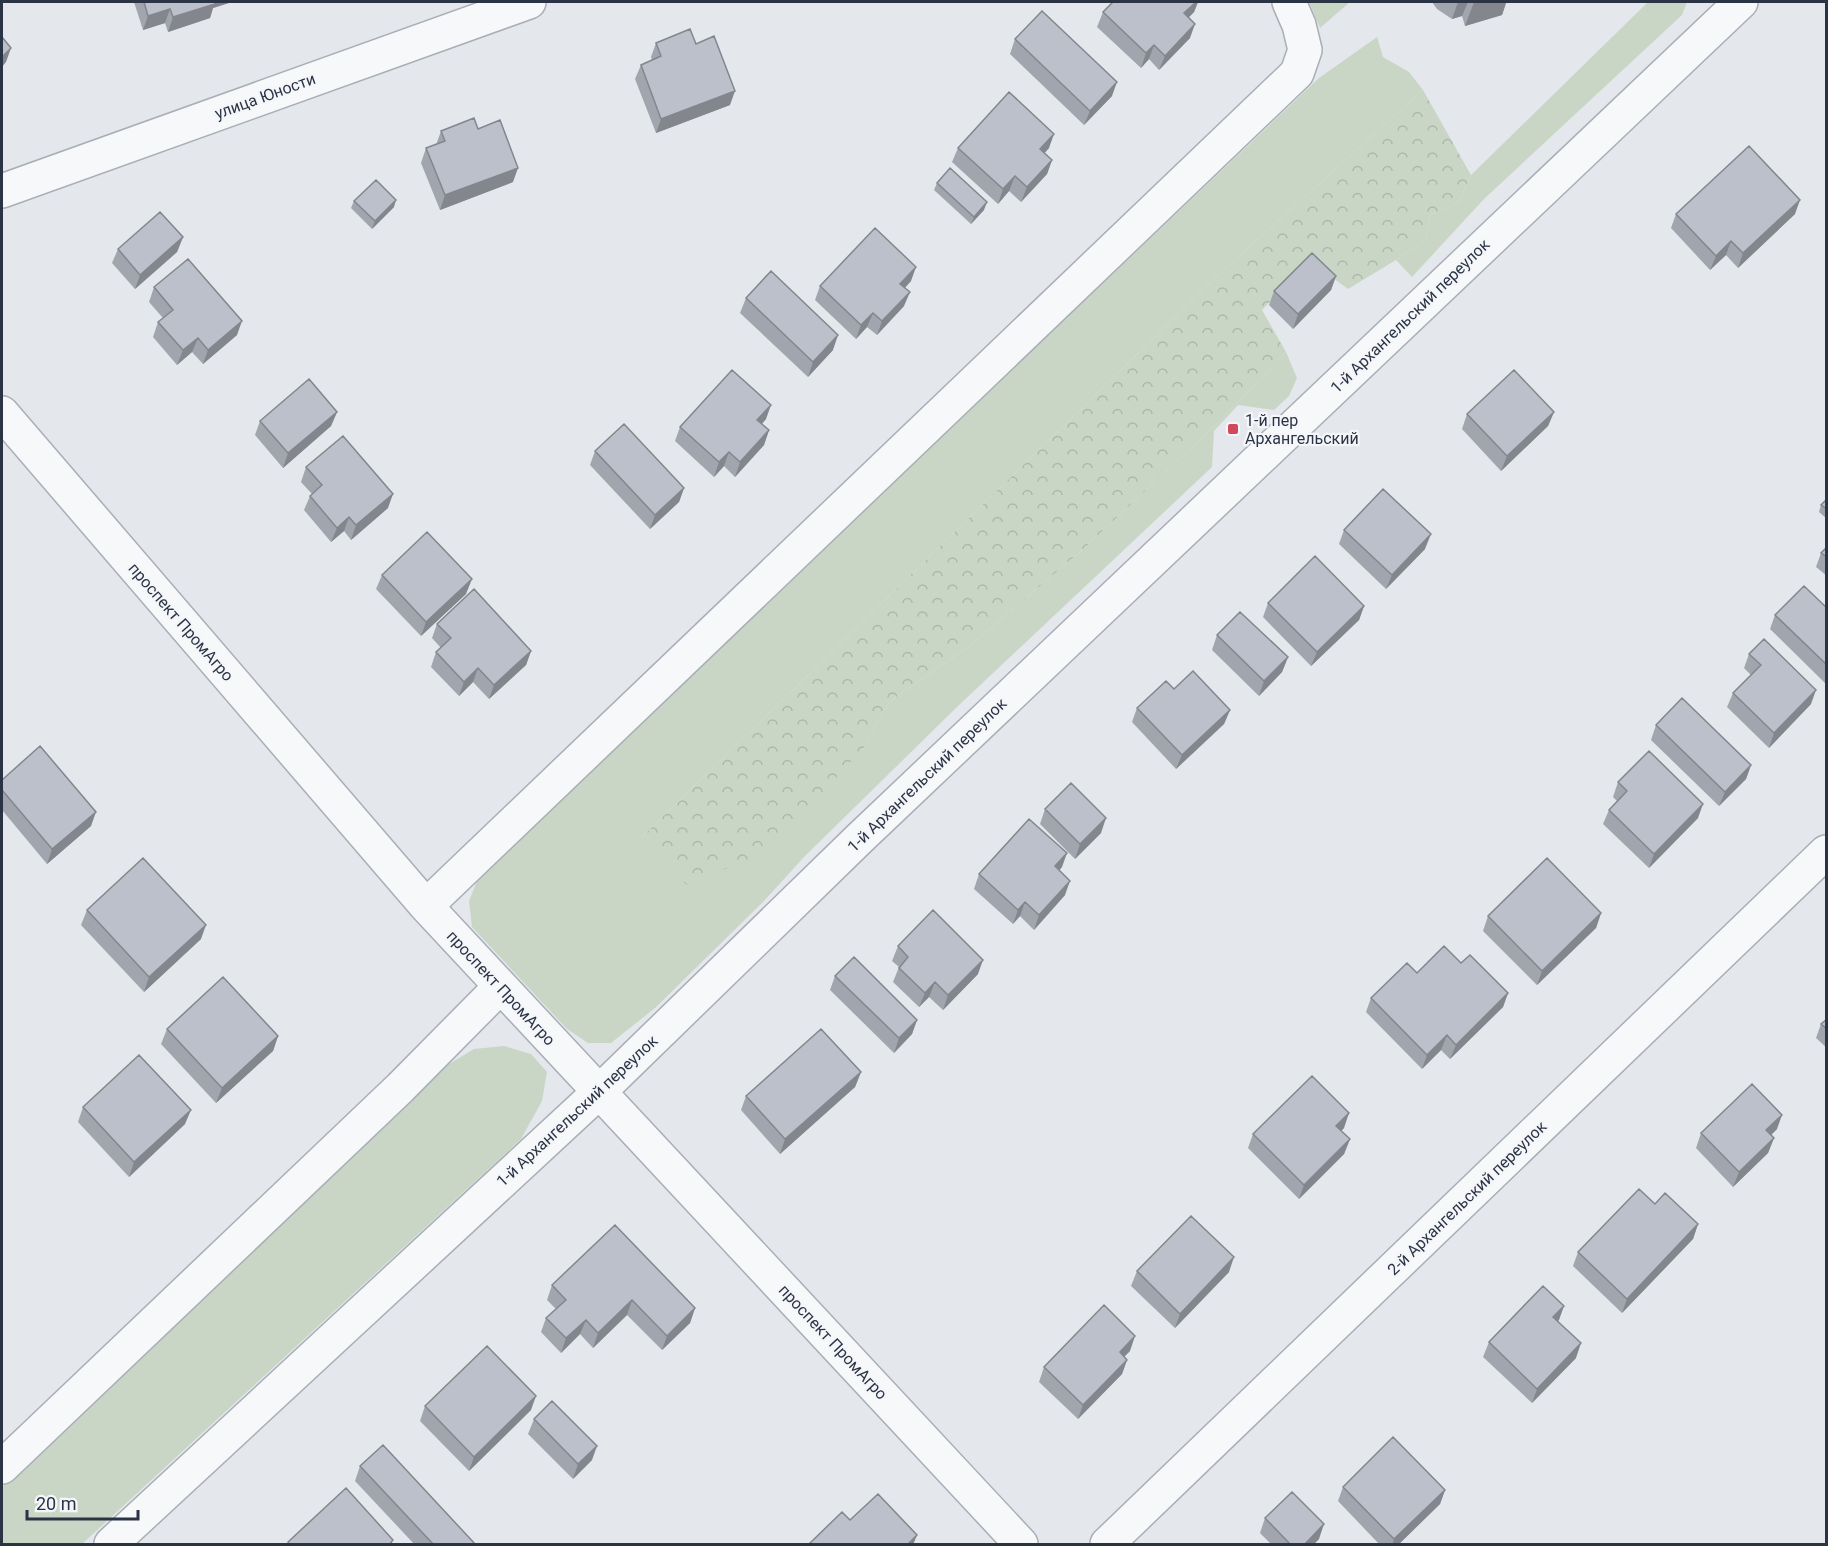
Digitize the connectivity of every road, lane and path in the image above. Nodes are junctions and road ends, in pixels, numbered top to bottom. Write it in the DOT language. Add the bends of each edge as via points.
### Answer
graph roads {
  1 [pos="529,2"];
  2 [pos="1289,2"];
  3 [pos="1741,2"];
  4 [pos="2,191"];
  5 [pos="2,413"];
  6 [pos="1827,852"];
  7 [pos="426,906"];
  8 [pos="500,987"];
  9 [pos="600,1091"];
  10 [pos="2,1467"];
  11 [pos="111,1545"];
  12 [pos="1021,1545"];
  13 [pos="1107,1545"];
  1 -- 4 [label="street, улица Юности"];
  2 -- 7 [label="street" via="1305,50 1297,73"];
  3 -- 9 [label="street, 1-й Архангельский переулок" via="860,838"];
  5 -- 7 [label="street, проспект ПромАгро"];
  6 -- 13 [label="street, 2-й Архангельский переулок"];
  7 -- 8 [label="street, проспект ПромАгро"];
  8 -- 9 [label="street, проспект ПромАгро"];
  8 -- 10 [label="street" via="400,1088"];
  9 -- 11 [label="street, 1-й Архангельский переулок"];
  9 -- 12 [label="street, проспект ПромАгро"];
}
